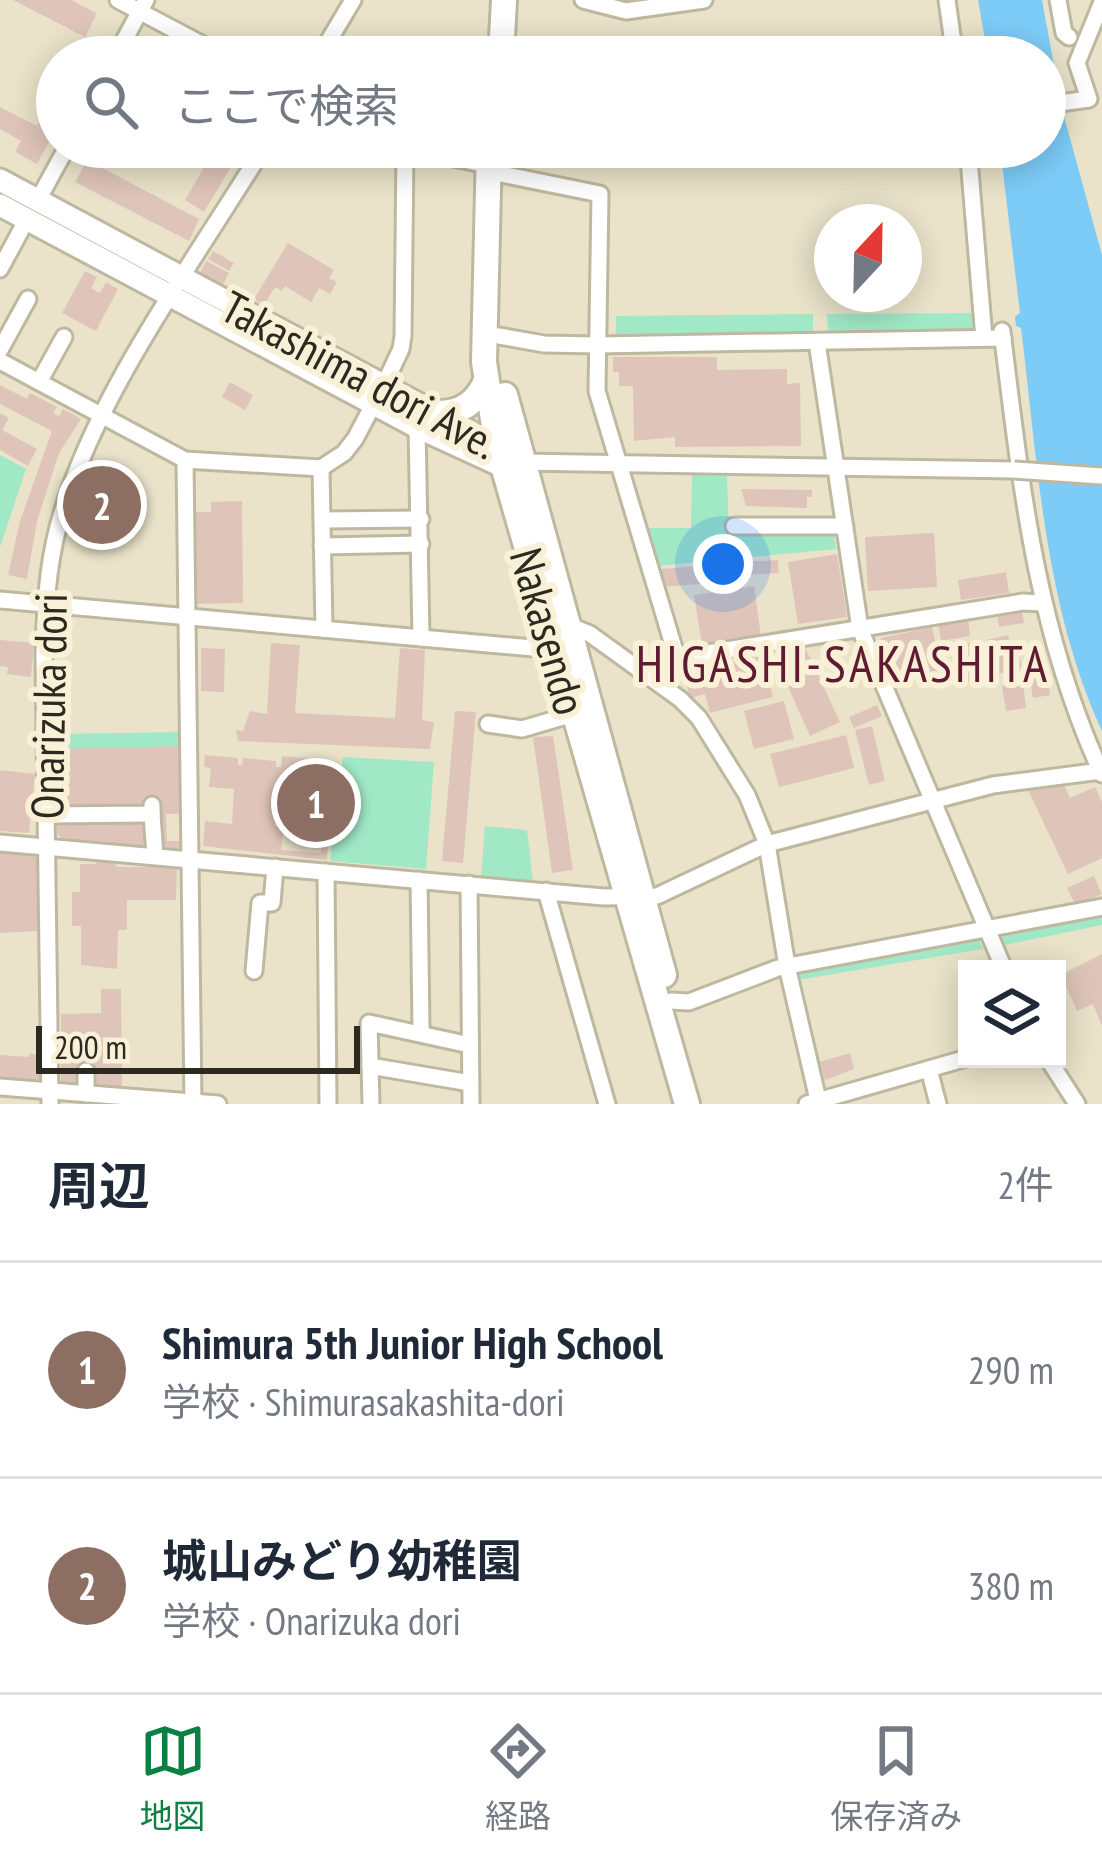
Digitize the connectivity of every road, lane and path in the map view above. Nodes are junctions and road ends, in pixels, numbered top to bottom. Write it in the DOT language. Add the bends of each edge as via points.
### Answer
graph roads {
  1 [pos="118,0"];
  2 [pos="353,0"];
  3 [pos="492,0"];
  4 [pos="504,0"];
  5 [pos="583,0"];
  6 [pos="704,0"];
  7 [pos="947,0"];
  8 [pos="1058,0"];
  9 [pos="671,2"];
  10 [pos="1102,2"];
  11 [pos="619,5"];
  12 [pos="143,6"];
  13 [pos="127,36"];
  14 [pos="192,36"];
  15 [pos="332,36"];
  16 [pos="491,36"];
  17 [pos="502,36"];
  18 [pos="952,36"];
  19 [pos="1070,37"];
  20 [pos="1066,102"];
  21 [pos="56,168"];
  22 [pos="251,168"];
  23 [pos="401,168"];
  24 [pos="495,168"];
  25 [pos="495,168"];
  26 [pos="524,168"];
  27 [pos="971,168"];
  28 [pos="0,180"];
  29 [pos="0,205"];
  30 [pos="33,210"];
  31 [pos="0,269"];
  32 [pos="177,288"];
  33 [pos="28,298"];
  34 [pos="500,336"];
  35 [pos="64,337"];
  36 [pos="995,337"];
  37 [pos="817,342"];
  38 [pos="597,345"];
  39 [pos="0,350"];
  40 [pos="0,361"];
  41 [pos="486,380"];
  42 [pos="39,382"];
  43 [pos="379,394"];
  44 [pos="102,415"];
  45 [pos="427,420"];
  46 [pos="506,458"];
  47 [pos="185,460"];
  48 [pos="618,463"];
  49 [pos="836,466"];
  50 [pos="321,468"];
  51 [pos="1102,476"];
  52 [pos="421,519"];
  53 [pos="322,520"];
  54 [pos="734,526"];
  55 [pos="844,526"];
  56 [pos="421,544"];
  57 [pos="322,546"];
  58 [pos="0,600"];
  59 [pos="1042,603"];
  60 [pos="46,604"];
  61 [pos="207,604"];
  62 [pos="191,617"];
  63 [pos="568,626"];
  64 [pos="324,629"];
  65 [pos="860,629"];
  66 [pos="421,638"];
  67 [pos="555,650"];
  68 [pos="676,658"];
  69 [pos="650,675"];
  70 [pos="573,714"];
  71 [pos="488,724"];
  72 [pos="1101,772"];
  73 [pos="931,799"];
  74 [pos="46,815"];
  75 [pos="0,842"];
  76 [pos="767,844"];
  77 [pos="46,847"];
  78 [pos="155,856"];
  79 [pos="192,859"];
  80 [pos="275,867"];
  81 [pos="326,872"];
  82 [pos="419,880"];
  83 [pos="473,881"];
  84 [pos="546,891"];
  85 [pos="635,897"];
  86 [pos="1102,908"];
  87 [pos="987,929"];
  88 [pos="1000,960"];
  89 [pos="787,966"];
  90 [pos="254,971"];
  91 [pos="671,1000"];
  92 [pos="400,1014"];
  93 [pos="421,1028"];
  94 [pos="470,1042"];
  95 [pos="958,1061"];
  96 [pos="370,1066"];
  97 [pos="1054,1068"];
  98 [pos="929,1069"];
  99 [pos="86,1071"];
  100 [pos="470,1083"];
  101 [pos="0,1088"];
  102 [pos="86,1094"];
  103 [pos="50,1098"];
  104 [pos="193,1103"];
  105 [pos="815,1103"];
  106 [pos="218,1104"];
  107 [pos="328,1104"];
  108 [pos="370,1104"];
  109 [pos="471,1104"];
  110 [pos="607,1104"];
  111 [pos="687,1104"];
  112 [pos="702,1104"];
  113 [pos="938,1104"];
  114 [pos="1077,1104"];
  1 -- 12 [label="street"];
  2 -- 15 [label="street"];
  3 -- 16 [label="highway"];
  4 -- 17 [label="highway"];
  5 -- 11 [label="street"];
  6 -- 9 [label="street"];
  7 -- 18 [label="street"];
  8 -- 19 [label="street"];
  9 -- 11 [label="street"];
  10 -- 20 [label="street" via="1077,63 1089,99"];
  12 -- 13 [label="street"];
  12 -- 14 [label="street"];
  21 -- 30 [label="street"];
  22 -- 32 [label="street, Onarizuka dori"];
  23 -- 43 [label="street" via="403,336"];
  24 -- 34 [label="highway, Nakasendo"];
  25 -- 41 [label="highway, Nakasendo"];
  26 -- 38 [label="street" via="600,194"];
  27 -- 36 [label="street"];
  28 -- 30 [label="main road, Takashima dori Ave."];
  29 -- 30 [label="main road, Takashima dori Ave."];
  30 -- 31 [label="street"];
  30 -- 32 [label="main road, Takashima dori Ave."];
  32 -- 43 [label="main road, Takashima dori Ave."];
  32 -- 44 [label="street, Onarizuka dori"];
  33 -- 39 [label="street"];
  34 -- 38 [label="street"];
  34 -- 46 [label="highway, Nakasendo"];
  35 -- 42 [label="street"];
  36 -- 37 [label="street"];
  36 -- 59 [label="street"];
  37 -- 38 [label="street"];
  37 -- 49 [label="street"];
  38 -- 48 [label="street" via="597,391"];
  40 -- 42 [label="street"];
  41 -- 45 [label="highway" via="468,406"];
  41 -- 46 [label="highway, Nakasendo"];
  42 -- 44 [label="street"];
  43 -- 45 [label="main road, Takashima dori Ave."];
  43 -- 50 [label="street" via="355,439"];
  44 -- 47 [label="street"];
  44 -- 60 [label="street, Onarizuka dori" via="60,519"];
  45 -- 46 [label="main road, Takashima dori Ave."];
  45 -- 52 [label="street"];
  46 -- 48 [label="street"];
  46 -- 63 [label="highway, Nakasendo"];
  46 -- 67 [label="highway, Nakasendo"];
  47 -- 50 [label="street"];
  47 -- 62 [label="street"];
  48 -- 49 [label="street"];
  48 -- 68 [label="street"];
  49 -- 51 [label="street, bridge"];
  49 -- 55 [label="street"];
  50 -- 53 [label="street"];
  52 -- 53 [label="street"];
  52 -- 56 [label="street"];
  53 -- 57 [label="street"];
  54 -- 55 [label="street"];
  55 -- 65 [label="street"];
  56 -- 57 [label="street"];
  56 -- 66 [label="street"];
  57 -- 64 [label="street"];
  58 -- 60 [label="street"];
  59 -- 65 [label="street"];
  59 -- 72 [label="street"];
  60 -- 62 [label="street"];
  60 -- 74 [label="street, Onarizuka dori"];
  61 -- 62 [label="street"];
  62 -- 64 [label="street"];
  62 -- 79 [label="street"];
  63 -- 69 [label="street"];
  63 -- 85 [label="highway, Nakasendo"];
  64 -- 66 [label="street"];
  65 -- 68 [label="street"];
  65 -- 73 [label="street"];
  66 -- 67 [label="street"];
  67 -- 70 [label="highway, Nakasendo"];
  68 -- 69 [label="street"];
  69 -- 76 [label="street" via="698,718"];
  70 -- 71 [label="street" via="521,729"];
  70 -- 85 [label="highway, Nakasendo"];
  72 -- 73 [label="street"];
  73 -- 76 [label="street"];
  73 -- 87 [label="street"];
  74 -- 77 [label="street, Onarizuka dori"];
  74 -- 78 [label="street" via="152,809"];
  75 -- 77 [label="street"];
  76 -- 85 [label="street" via="657,896"];
  76 -- 89 [label="street"];
  77 -- 78 [label="street"];
  77 -- 103 [label="street, Onarizuka dori"];
  78 -- 79 [label="street"];
  79 -- 80 [label="street"];
  79 -- 104 [label="street"];
  80 -- 81 [label="street"];
  80 -- 90 [label="street" via="272,903 260,903"];
  81 -- 82 [label="street"];
  81 -- 107 [label="street"];
  82 -- 83 [label="street"];
  82 -- 93 [label="street"];
  83 -- 84 [label="street"];
  83 -- 94 [label="street"];
  84 -- 85 [label="street"];
  84 -- 110 [label="street"];
  85 -- 91 [label="highway, Nakasendo"];
  85 -- 111 [label="highway, Nakasendo"];
  86 -- 87 [label="street"];
  87 -- 88 [label="street"];
  87 -- 89 [label="street"];
  89 -- 91 [label="street" via="689,1002"];
  89 -- 105 [label="street"];
  91 -- 112 [label="highway, Nakasendo"];
  92 -- 93 [label="street" via="400,1023"];
  93 -- 94 [label="street"];
  94 -- 96 [label="street" via="369,1023"];
  94 -- 100 [label="street"];
  95 -- 98 [label="street"];
  96 -- 100 [label="street"];
  96 -- 108 [label="street"];
  97 -- 114 [label="street"];
  98 -- 105 [label="street"];
  98 -- 113 [label="street"];
  99 -- 102 [label="street"];
  100 -- 109 [label="street"];
  101 -- 103 [label="street"];
  102 -- 103 [label="street"];
  102 -- 104 [label="street"];
  104 -- 106 [label="street"];
}
